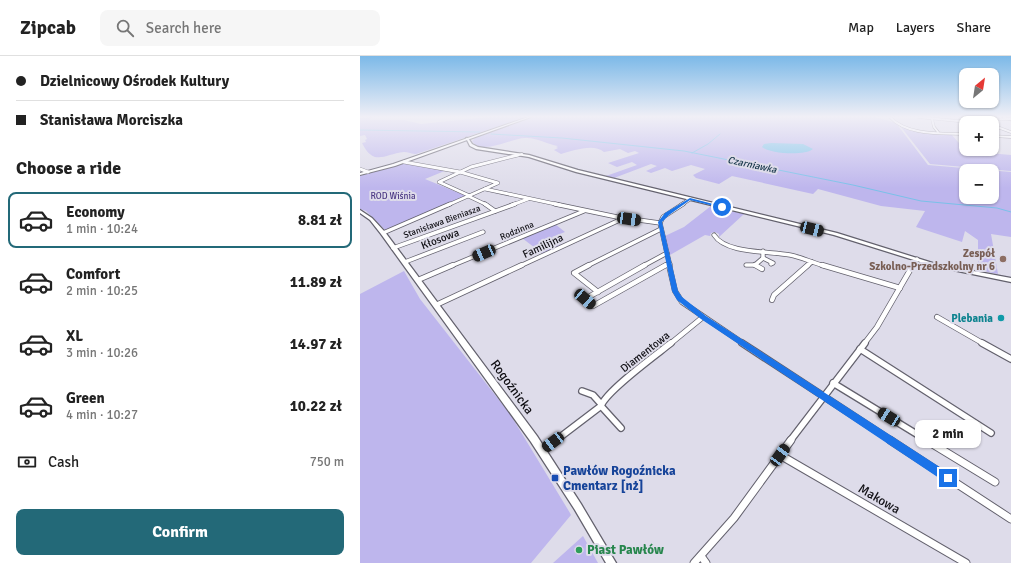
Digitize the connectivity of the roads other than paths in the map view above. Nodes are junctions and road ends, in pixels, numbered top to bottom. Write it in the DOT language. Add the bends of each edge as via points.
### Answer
graph roads {
  1 [pos="462,141"];
  2 [pos="468,141"];
  3 [pos="522,154"];
  4 [pos="404,162"];
  5 [pos="360,169"];
  6 [pos="368,172"];
  7 [pos="460,172"];
  8 [pos="360,174"];
  9 [pos="485,189"];
  10 [pos="469,196"];
  11 [pos="528,199"];
  12 [pos="690,199"];
  13 [pos="360,211"];
  14 [pos="495,211"];
  15 [pos="584,211"];
  16 [pos="624,218"];
  17 [pos="660,226"];
  18 [pos="483,232"];
  19 [pos="383,233"];
  20 [pos="714,235"];
  21 [pos="393,248"];
  22 [pos="763,251"];
  23 [pos="667,253"];
  24 [pos="763,258"];
  25 [pos="917,259"];
  26 [pos="405,262"];
  27 [pos="812,262"];
  28 [pos="670,264"];
  29 [pos="771,264"];
  30 [pos="746,265"];
  31 [pos="755,265"];
  32 [pos="762,268"];
  33 [pos="418,280"];
  34 [pos="1011,280"];
  35 [pos="900,288"];
  36 [pos="598,292"];
  37 [pos="772,300"];
  38 [pos="436,305"];
  39 [pos="703,317"];
  40 [pos="937,317"];
  41 [pos="860,349"];
  42 [pos="1011,359"];
  43 [pos="833,383"];
  44 [pos="582,391"];
  45 [pos="823,396"];
  46 [pos="601,405"];
  47 [pos="621,428"];
  48 [pos="991,433"];
  49 [pos="542,451"];
  50 [pos="780,455"];
  51 [pos="995,482"];
  52 [pos="1011,519"];
  53 [pos="701,556"];
  54 [pos="610,563"];
  55 [pos="694,563"];
  56 [pos="706,563"];
  57 [pos="966,563"];
  1 -- 4 [label="main road"];
  2 -- 3 [label="street" via="470,145 477,148"];
  3 -- 7 [label="street"];
  3 -- 12 [label="street" via="577,171"];
  4 -- 6 [label="main road"];
  4 -- 7 [label="street"];
  5 -- 6 [label="street"];
  6 -- 8 [label="main road"];
  7 -- 9 [label="street" via="498,182"];
  7 -- 10 [label="street" via="439,183"];
  9 -- 10 [label="street, Stanisława Bieniasza"];
  9 -- 11 [label="street, Stanisława Bieniasza"];
  10 -- 14 [label="street, Stanisława Bieniasza"];
  10 -- 19 [label="street, Stanisława Bieniasza"];
  11 -- 14 [label="street, Stanisława Bieniasza"];
  11 -- 15 [label="street, Stanisława Bieniasza"];
  12 -- 17 [label="street" via="663,217"];
  12 -- 25 [label="street" via="835,234"];
  13 -- 19 [label="street, Rogoźnicka"];
  14 -- 21 [label="street, Stanisława Bieniasza"];
  15 -- 16 [label="street"];
  15 -- 33 [label="street, Rodzinna"];
  16 -- 17 [label="street"];
  16 -- 38 [label="street, Familijna"];
  17 -- 23 [label="street"];
  17 -- 36 [label="street" via="574,273"];
  18 -- 26 [label="street, Kłosowa"];
  19 -- 21 [label="street, Rogoźnicka"];
  20 -- 22 [label="street" via="735,248"];
  21 -- 26 [label="street, Rogoźnicka"];
  22 -- 24 [label="street"];
  22 -- 27 [label="street" via="790,255"];
  23 -- 28 [label="street"];
  23 -- 36 [label="street"];
  24 -- 29 [label="street" via="773,263"];
  24 -- 31 [label="street"];
  25 -- 34 [label="street" via="943,267"];
  25 -- 35 [label="street"];
  26 -- 33 [label="street, Rogoźnicka"];
  27 -- 35 [label="street"];
  27 -- 37 [label="street" via="774,295"];
  28 -- 36 [label="street" via="593,306 585,299"];
  28 -- 39 [label="street" via="679,299"];
  30 -- 31 [label="street"];
  31 -- 32 [label="street"];
  33 -- 38 [label="street, Rogoźnicka"];
  35 -- 41 [label="street" via="884,318"];
  38 -- 49 [label="street, Rogoźnicka"];
  39 -- 45 [label="street"];
  39 -- 46 [label="street, Diamentowa" via="623,381"];
  40 -- 42 [label="street"];
  41 -- 43 [label="street"];
  41 -- 48 [label="street"];
  43 -- 45 [label="street"];
  43 -- 51 [label="street"];
  44 -- 46 [label="street" via="593,395"];
  45 -- 50 [label="street"];
  45 -- 52 [label="street"];
  46 -- 47 [label="street"];
  46 -- 49 [label="street, Diamentowa"];
  49 -- 54 [label="street, Rogoźnicka"];
  50 -- 53 [label="street" via="734,518"];
  50 -- 57 [label="street, Makowa"];
  53 -- 55 [label="street"];
  53 -- 56 [label="street"];
}
